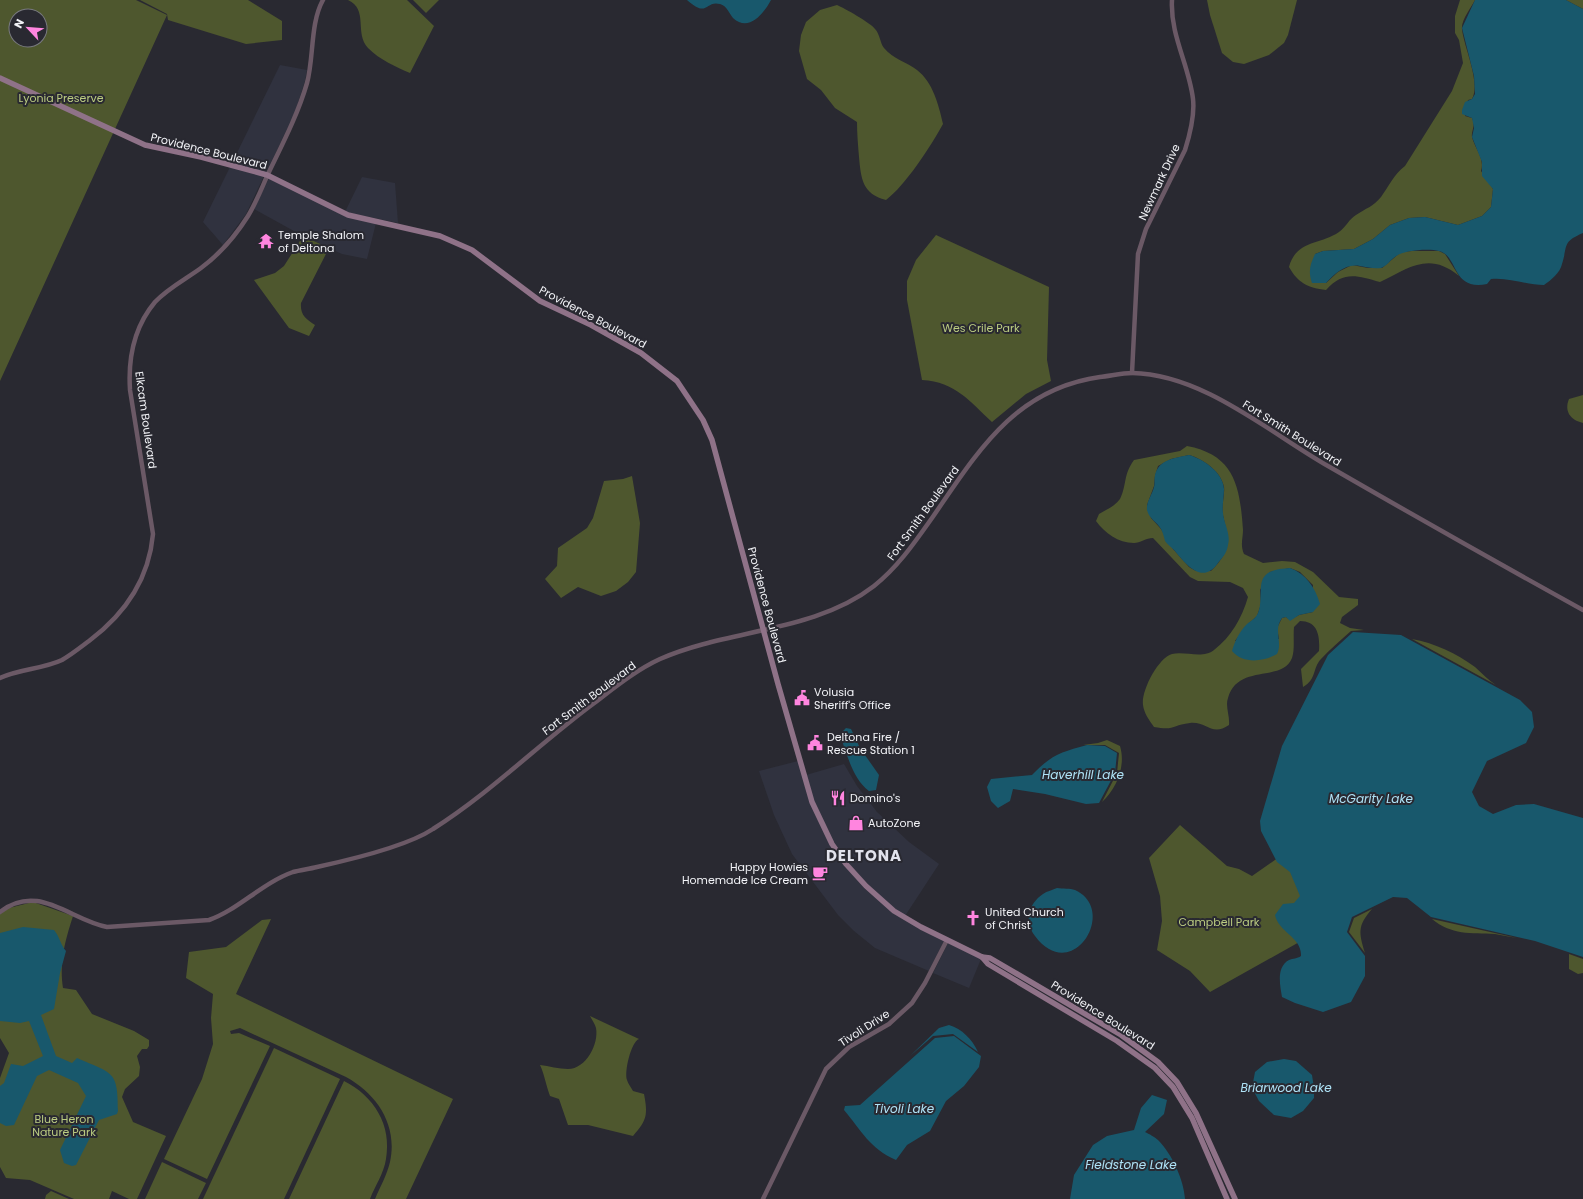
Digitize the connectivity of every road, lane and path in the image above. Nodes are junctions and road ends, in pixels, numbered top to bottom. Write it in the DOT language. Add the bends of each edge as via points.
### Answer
graph roads {
  1 [pos="323,0"];
  2 [pos="1172,0"];
  3 [pos="0,78"];
  4 [pos="267,175"];
  5 [pos="1132,373"];
  6 [pos="1583,610"];
  7 [pos="764,630"];
  8 [pos="0,678"];
  9 [pos="0,912"];
  10 [pos="947,940"];
  11 [pos="982,957"];
  12 [pos="763,1199"];
  13 [pos="1227,1199"];
  14 [pos="1235,1199"];
  1 -- 4 [label="street, Elkcam Boulevard" via="317,18 308,81 297,113"];
  2 -- 5 [label="street, Newmark Drive" via="1173,26 1190,85 1194,110 1185,150 1146,229 1138,254"];
  3 -- 4 [label="main road, Providence Boulevard" via="144,145"];
  4 -- 7 [label="main road, Providence Boulevard" via="348,215 440,236 472,250 540,301 591,325 641,353 677,381 703,420 712,440"];
  4 -- 8 [label="street, Elkcam Boulevard" via="248,216 227,244 202,267 156,301 133,344 129,368 130,390 153,534 146,568 135,592 120,614 105,629 61,660"];
  5 -- 6 [label="street, Fort Smith Boulevard" via="1182,383 1254,418 1307,454"];
  5 -- 7 [label="street, Fort Smith Boulevard" via="1081,380 1023,407 1005,421 977,452 910,550 879,582 850,602"];
  7 -- 9 [label="street, Fort Smith Boulevard" via="678,653 642,669 426,833 366,854 288,875 263,887 215,918 192,922 107,927 38,900 26,900"];
  7 -- 10 [label="main road, Providence Boulevard" via="812,802 832,844 851,870 880,900 902,917"];
  10 -- 11 [label="main road, Providence Boulevard"];
  10 -- 12 [label="street, Tivoli Drive" via="912,1002 889,1024 849,1047 826,1069"];
  11 -- 13 [label="main road, Providence Boulevard" via="988,964 1117,1041 1155,1068 1173,1087 1192,1118"];
  11 -- 14 [label="main road, Providence Boulevard" via="990,958 1121,1035 1158,1062 1177,1082 1196,1112"];
}
